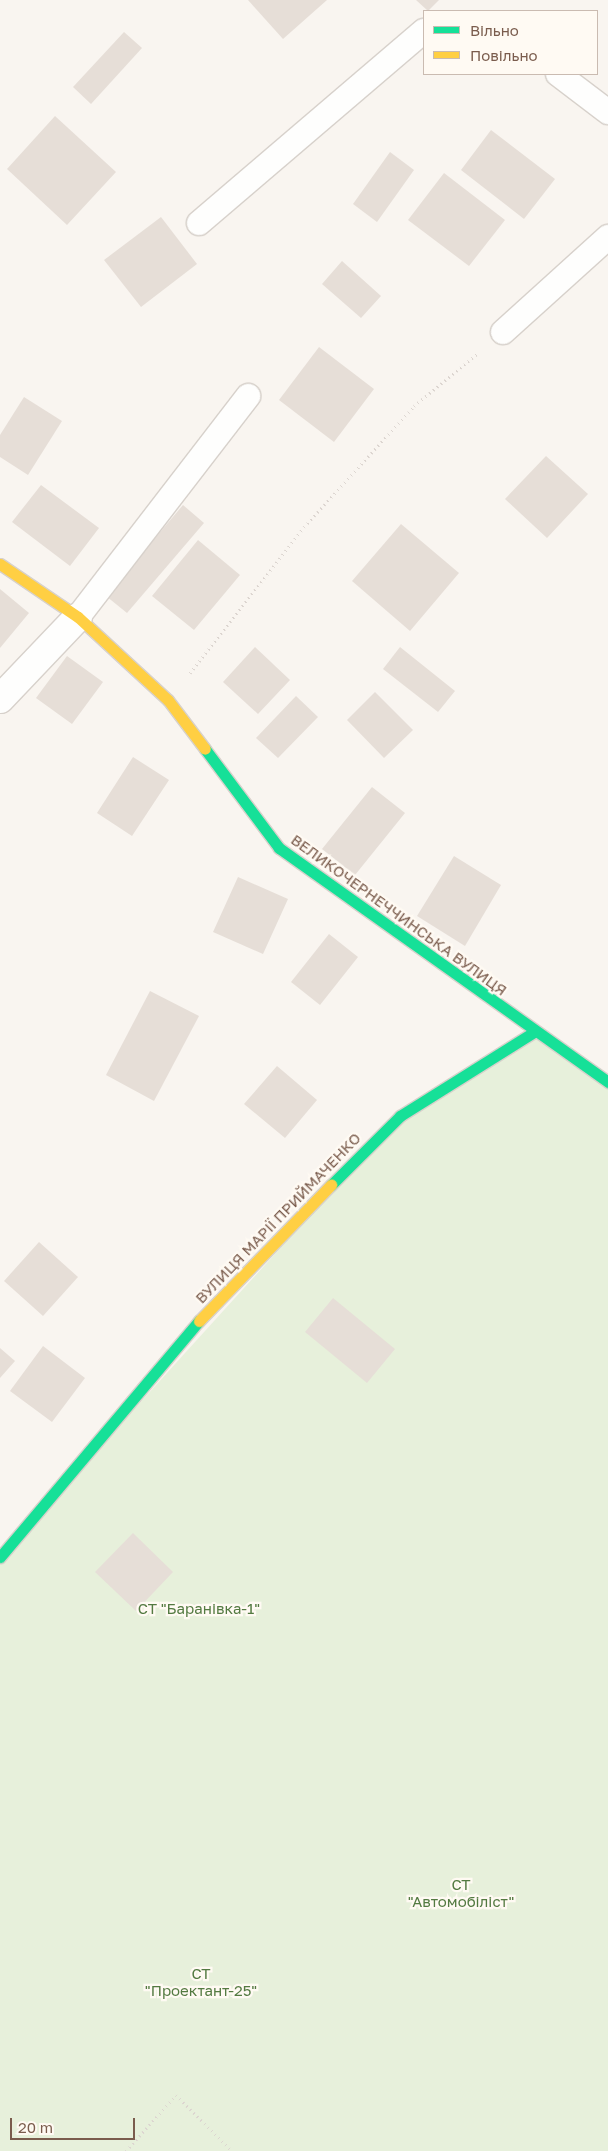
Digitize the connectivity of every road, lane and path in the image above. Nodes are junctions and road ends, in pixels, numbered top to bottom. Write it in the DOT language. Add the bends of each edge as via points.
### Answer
graph roads {
  1 [pos="423,31"];
  2 [pos="559,75"];
  3 [pos="608,112"];
  4 [pos="199,223"];
  5 [pos="608,237"];
  6 [pos="503,332"];
  7 [pos="248,396"];
  8 [pos="0,564"];
  9 [pos="78,617"];
  10 [pos="0,699"];
  11 [pos="168,700"];
  12 [pos="534,1032"];
  13 [pos="608,1082"];
  14 [pos="0,1557"];
  15 [pos="126,2151"];
  16 [pos="232,2151"];
  1 -- 4 [label="lane"];
  2 -- 3 [label="lane"];
  5 -- 6 [label="lane"];
  6 -- 11 [label="path" via="414,406 304,527"];
  7 -- 9 [label="lane"];
  8 -- 9 [label="street, ВЕЛИКОЧЕРНЕЧЧИНСЬКА ВУЛИЦЯ"];
  9 -- 10 [label="street"];
  9 -- 11 [label="street, ВЕЛИКОЧЕРНЕЧЧИНСЬКА ВУЛИЦЯ"];
  11 -- 12 [label="street, ВЕЛИКОЧЕРНЕЧЧИНСЬКА ВУЛИЦЯ" via="279,848"];
  12 -- 13 [label="street, ВЕЛИКОЧЕРНЕЧЧИНСЬКА ВУЛИЦЯ"];
  12 -- 14 [label="street, ВУЛИЦЯ МАРІЇ ПРИЙМАЧЕНКО" via="400,1116 224,1291"];
  15 -- 16 [label="path" via="176,2095"];
}
